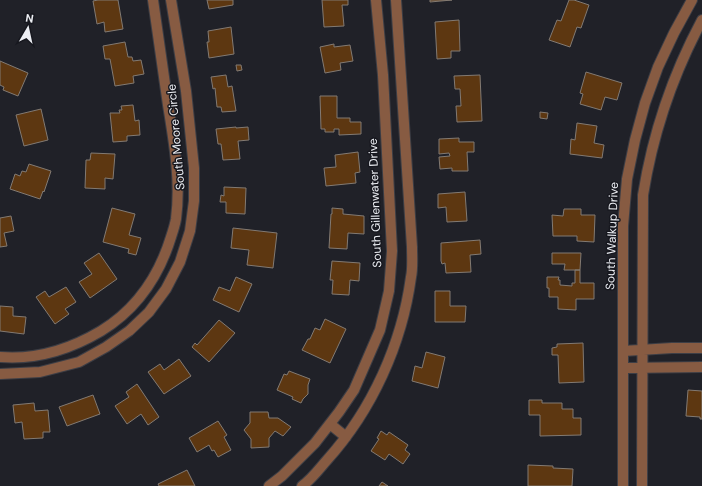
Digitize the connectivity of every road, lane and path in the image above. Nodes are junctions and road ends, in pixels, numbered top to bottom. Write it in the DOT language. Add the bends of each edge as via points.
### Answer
graph roads {
  1 [pos="153,0"];
  2 [pos="171,0"];
  3 [pos="376,0"];
  4 [pos="396,0"];
  5 [pos="692,0"];
  6 [pos="702,20"];
  7 [pos="702,348"];
  8 [pos="642,349"];
  9 [pos="623,351"];
  10 [pos="0,357"];
  11 [pos="702,367"];
  12 [pos="623,368"];
  13 [pos="642,368"];
  14 [pos="0,374"];
  15 [pos="330,424"];
  16 [pos="346,437"];
  17 [pos="269,486"];
  18 [pos="302,486"];
  19 [pos="623,486"];
  20 [pos="642,486"];
  1 -- 10 [label="street, South Moore Circle" via="176,156 176,220 165,256 152,281 134,305 110,325 60,351 37,356"];
  2 -- 14 [label="street, South Moore Circle" via="186,91 194,168 194,201 190,231 180,262 166,289 149,312 129,331 106,347 79,362 40,372"];
  3 -- 15 [label="street, South Gillenwater Drive" via="383,75 392,251 389,291 380,330 365,366 354,390"];
  4 -- 16 [label="street" via="412,247 411,277 394,346 380,382"];
  5 -- 9 [label="street, South Walkup Drive" via="661,60 645,102 627,178 623,226"];
  6 -- 8 [label="street" via="676,72 663,108 647,170 642,216"];
  7 -- 8 [label="street"];
  8 -- 9 [label="street"];
  8 -- 13 [label="street"];
  9 -- 12 [label="street, South Walkup Drive"];
  11 -- 13 [label="street"];
  12 -- 13 [label="street"];
  12 -- 19 [label="street, South Walkup Drive"];
  13 -- 20 [label="street"];
  15 -- 16 [label="street"];
  15 -- 17 [label="street, South Gillenwater Drive" via="315,443"];
  16 -- 18 [label="street" via="338,449"];
}
